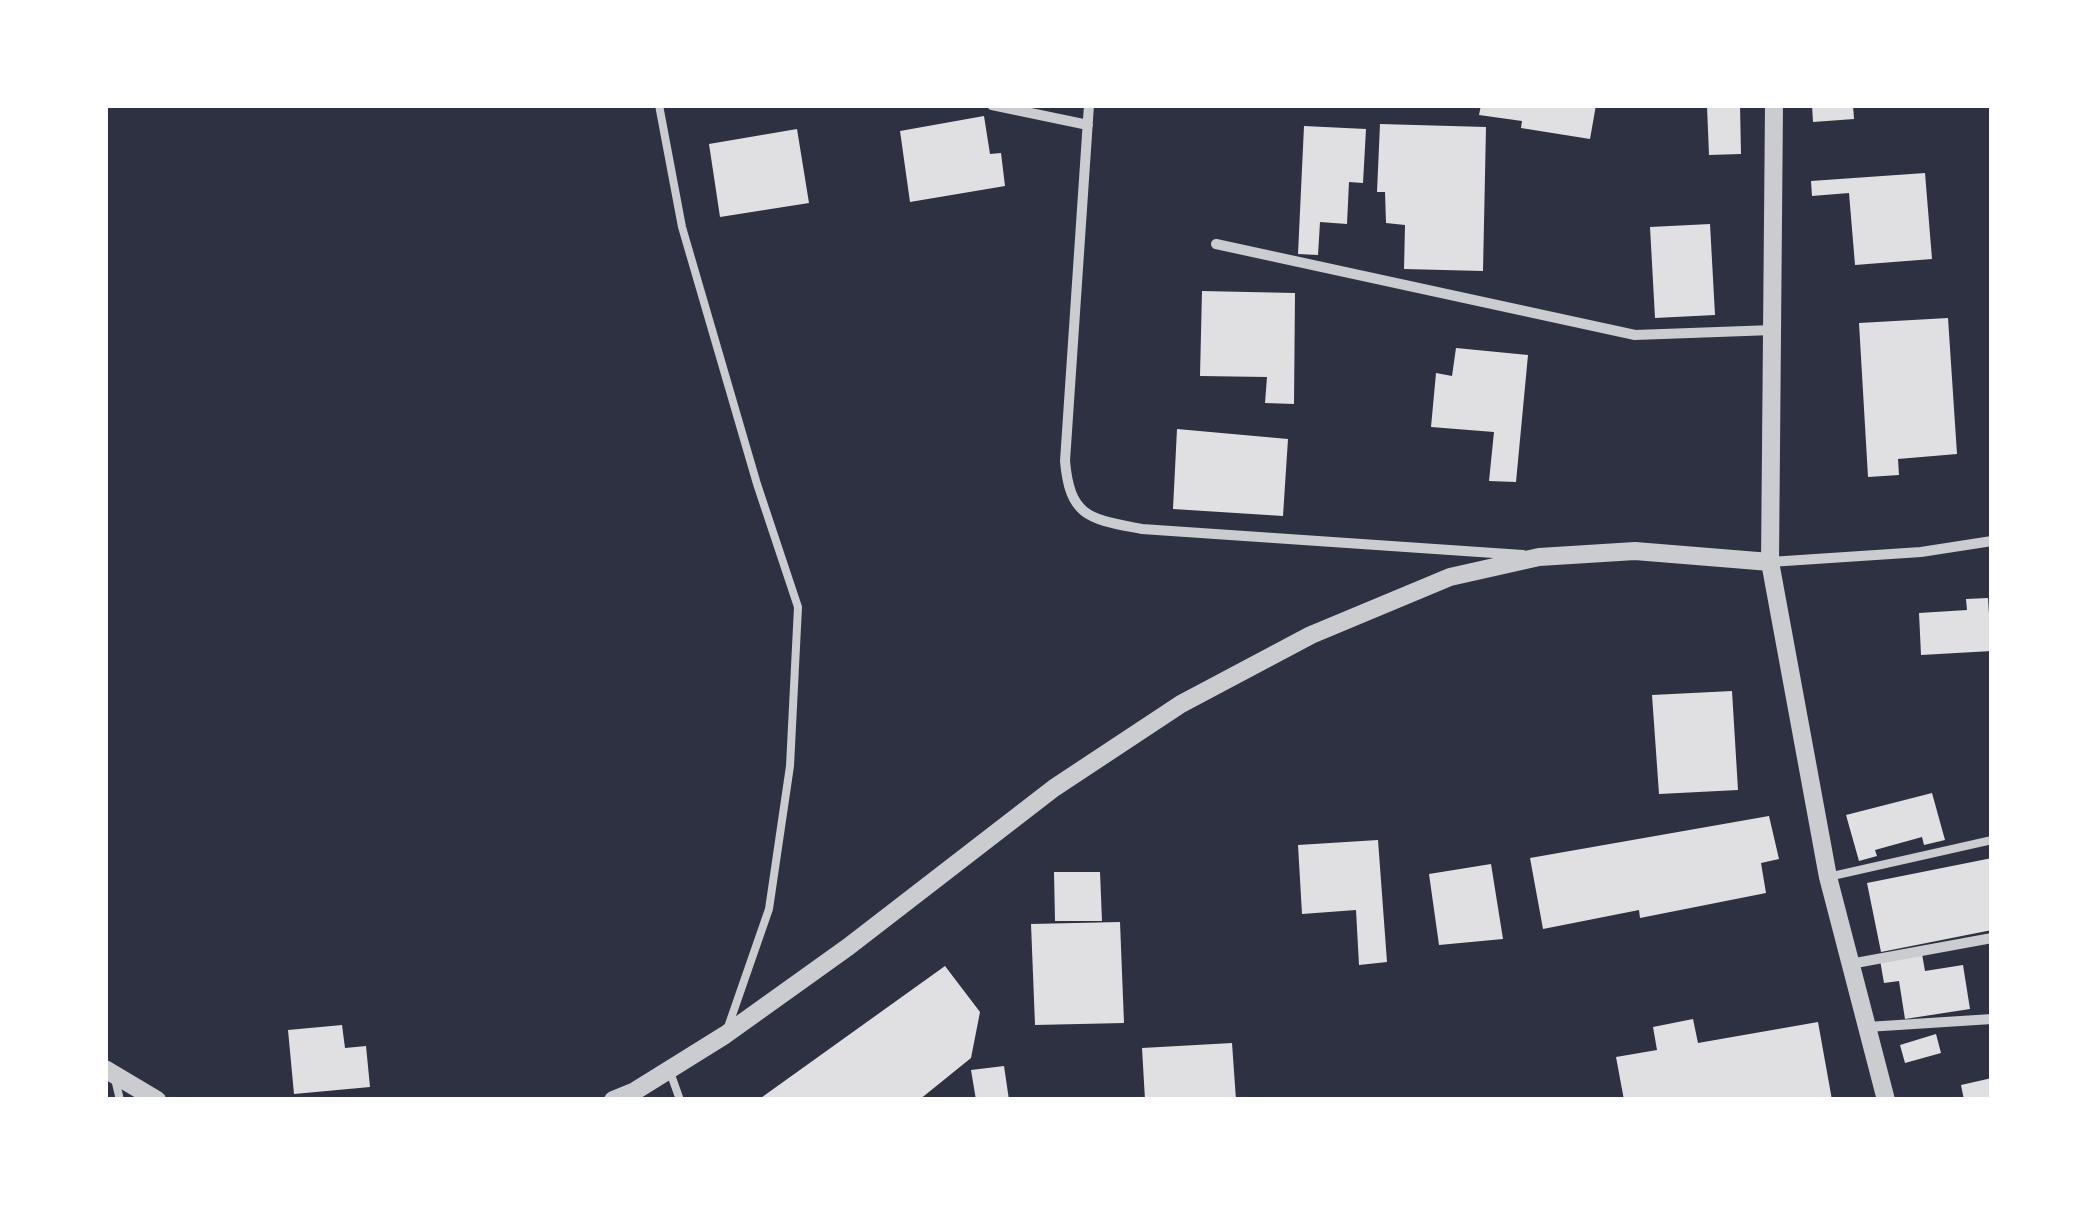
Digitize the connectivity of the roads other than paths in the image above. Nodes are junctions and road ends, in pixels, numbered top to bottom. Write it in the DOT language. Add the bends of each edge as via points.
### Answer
graph roads {
  1 [pos="659,105"];
  2 [pos="992,105"];
  3 [pos="1089,105"];
  4 [pos="1774,105"];
  5 [pos="1088,125"];
  6 [pos="1216,244"];
  7 [pos="1773,330"];
  8 [pos="1992,541"];
  9 [pos="1540,556"];
  10 [pos="1770,562"];
  11 [pos="1992,840"];
  12 [pos="1828,878"];
  13 [pos="1992,938"];
  14 [pos="1850,964"];
  15 [pos="1992,1019"];
  16 [pos="1867,1027"];
  17 [pos="725,1036"];
  18 [pos="668,1070"];
  19 [pos="110,1072"];
  20 [pos="120,1100"];
  21 [pos="157,1100"];
  22 [pos="613,1100"];
  23 [pos="680,1100"];
  24 [pos="1886,1100"];
  1 -- 17 [label="lane" via="682,227 798,606 790,766 769,908"];
  2 -- 5 [label="street"];
  3 -- 5 [label="street"];
  4 -- 7 [label="street"];
  5 -- 9 [label="street" via="1065,461 1075,504 1106,522 1142,529"];
  6 -- 7 [label="street" via="1635,335"];
  7 -- 10 [label="street"];
  8 -- 10 [label="street"];
  9 -- 10 [label="street" via="1635,551"];
  9 -- 17 [label="street" via="1450,577 1310,635 1181,704 1054,788"];
  10 -- 12 [label="street"];
  11 -- 12 [label="lane"];
  12 -- 14 [label="street"];
  13 -- 14 [label="street"];
  14 -- 16 [label="street"];
  15 -- 16 [label="street"];
  16 -- 24 [label="street"];
  17 -- 18 [label="street"];
  18 -- 22 [label="street"];
  18 -- 23 [label="lane"];
  19 -- 20 [label="lane"];
  19 -- 21 [label="street"];
}
